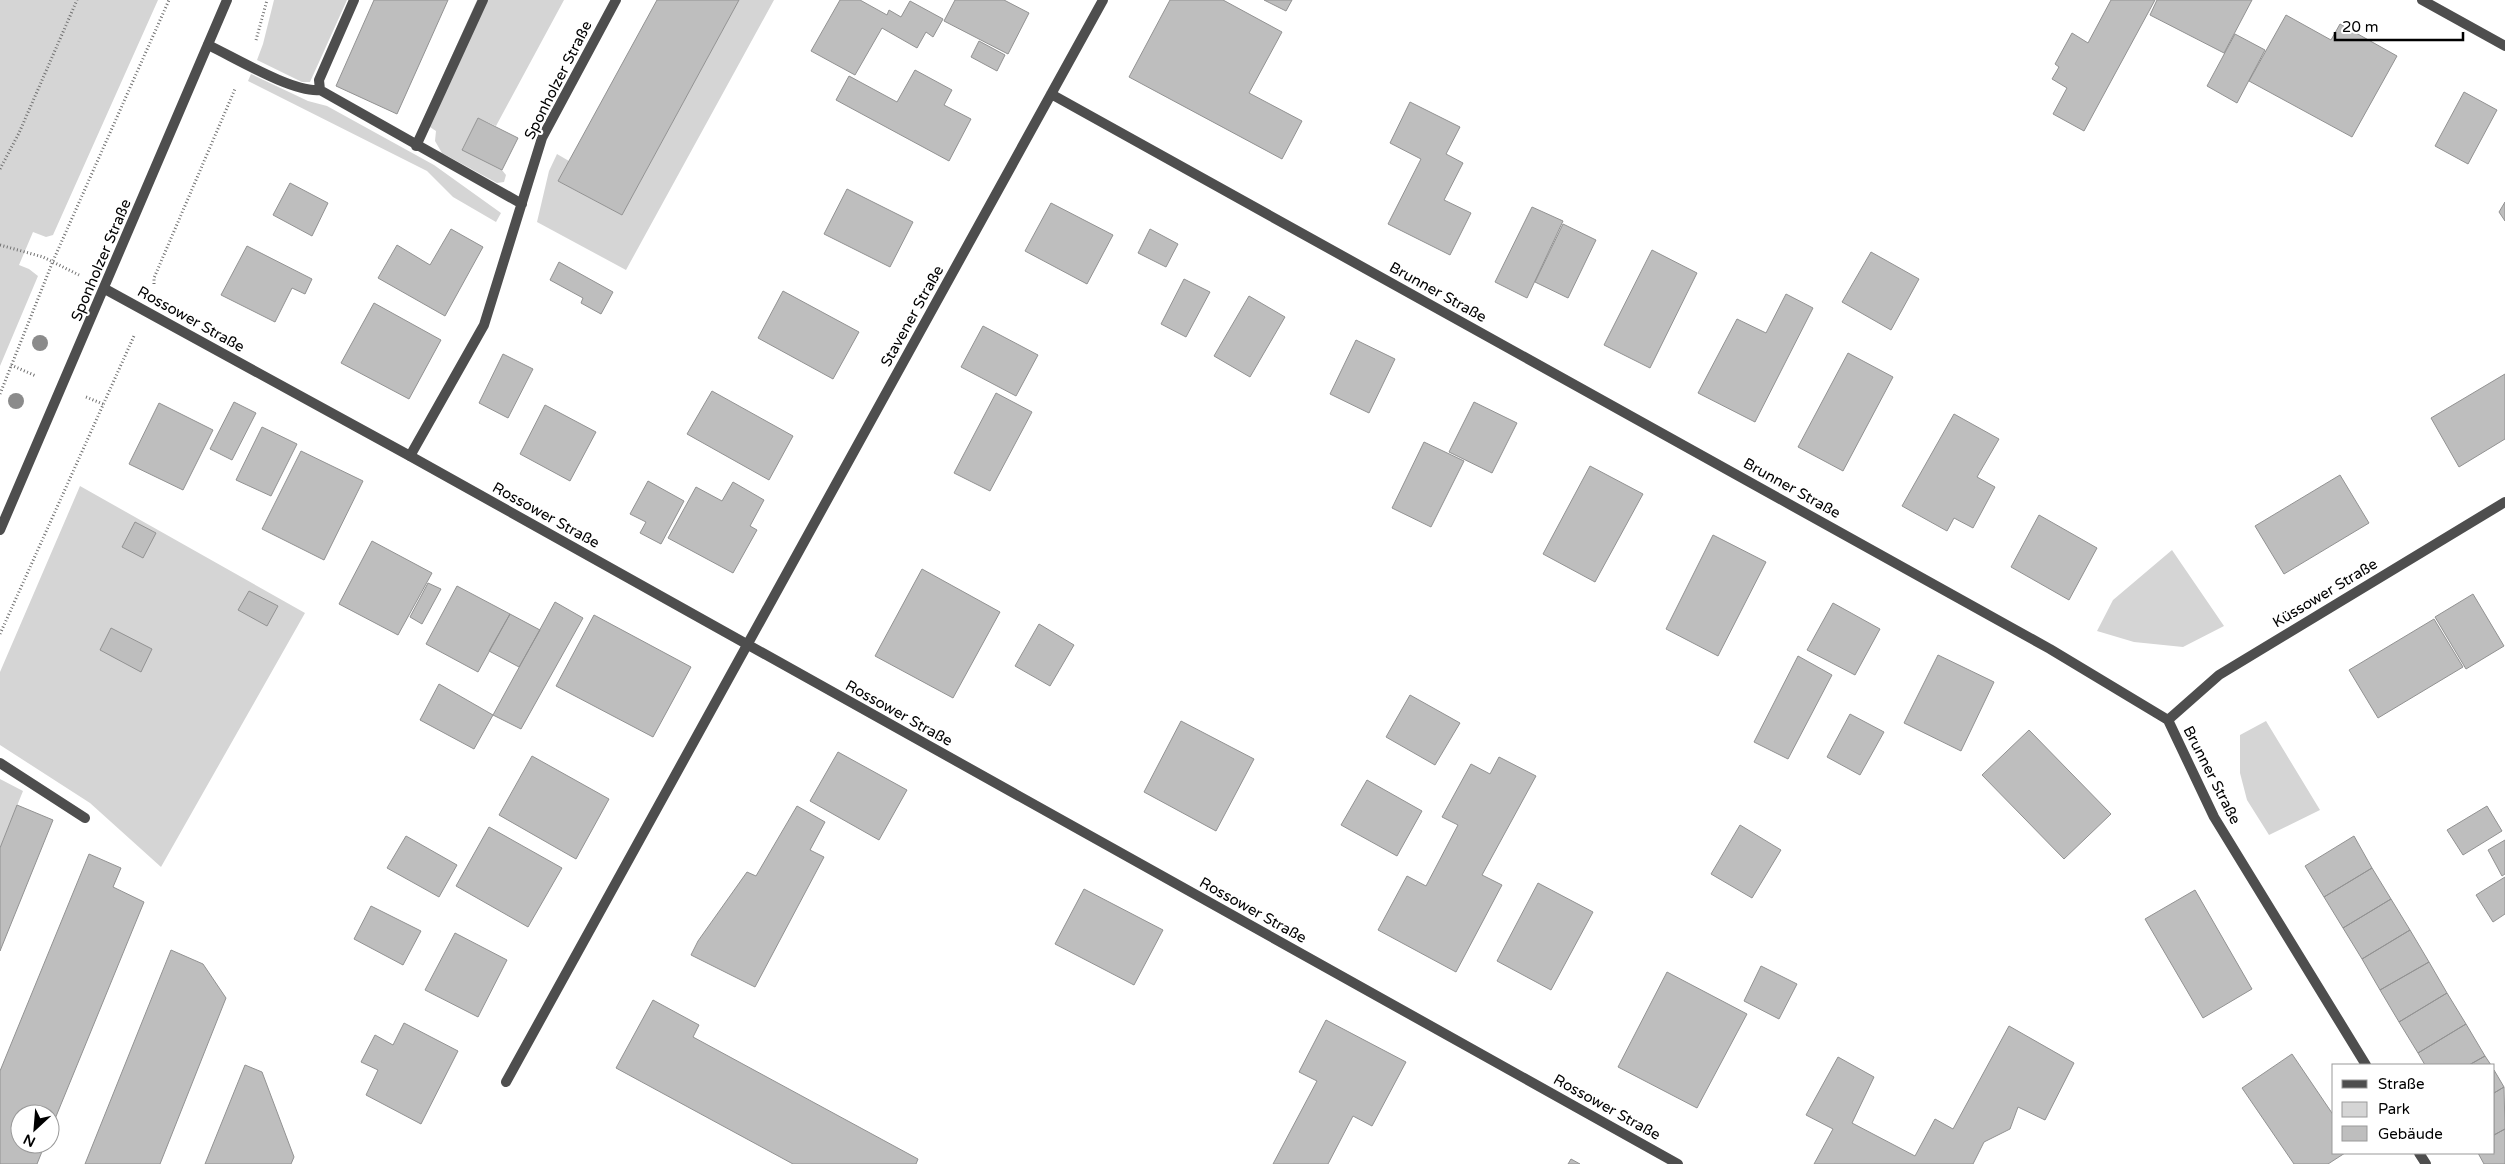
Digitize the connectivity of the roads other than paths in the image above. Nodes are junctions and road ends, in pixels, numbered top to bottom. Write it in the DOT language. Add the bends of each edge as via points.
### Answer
graph roads {
  1 [pos="227,0"];
  2 [pos="354,0"];
  3 [pos="483,0"];
  4 [pos="616,0"];
  5 [pos="1103,0"];
  6 [pos="2422,0"];
  7 [pos="208,45"];
  8 [pos="2505,46"];
  9 [pos="320,90"];
  10 [pos="1051,94"];
  11 [pos="416,146"];
  12 [pos="522,204"];
  13 [pos="105,289"];
  14 [pos="410,456"];
  15 [pos="2505,502"];
  16 [pos="0,530"];
  17 [pos="747,646"];
  18 [pos="2168,720"];
  19 [pos="0,762"];
  20 [pos="85,818"];
  21 [pos="2365,1064"];
  22 [pos="506,1082"];
  23 [pos="1678,1164"];
  1 -- 7 [label="street, Sponholzer Straße"];
  2 -- 9 [label="street" via="319,80"];
  3 -- 11 [label="street"];
  4 -- 12 [label="street, Sponholzer Straße" via="542,138"];
  5 -- 10 [label="street, Stavener Straße"];
  6 -- 8 [label="street"];
  7 -- 9 [label="street" via="294,86"];
  7 -- 13 [label="street, Sponholzer Straße"];
  9 -- 11 [label="street"];
  10 -- 17 [label="street, Stavener Straße"];
  10 -- 18 [label="street, Brunner Straße" via="2050,649"];
  11 -- 12 [label="street"];
  12 -- 14 [label="street, Sponholzer Straße" via="484,325"];
  13 -- 14 [label="street, Rossower Straße"];
  13 -- 16 [label="street, Sponholzer Straße"];
  14 -- 17 [label="street, Rossower Straße"];
  15 -- 18 [label="street, Küssower Straße" via="2218,675"];
  17 -- 22 [label="street, Stavener Straße"];
  17 -- 23 [label="street, Rossower Straße"];
  18 -- 21 [label="street, Brunner Straße" via="2214,817"];
  19 -- 20 [label="street"];
}
